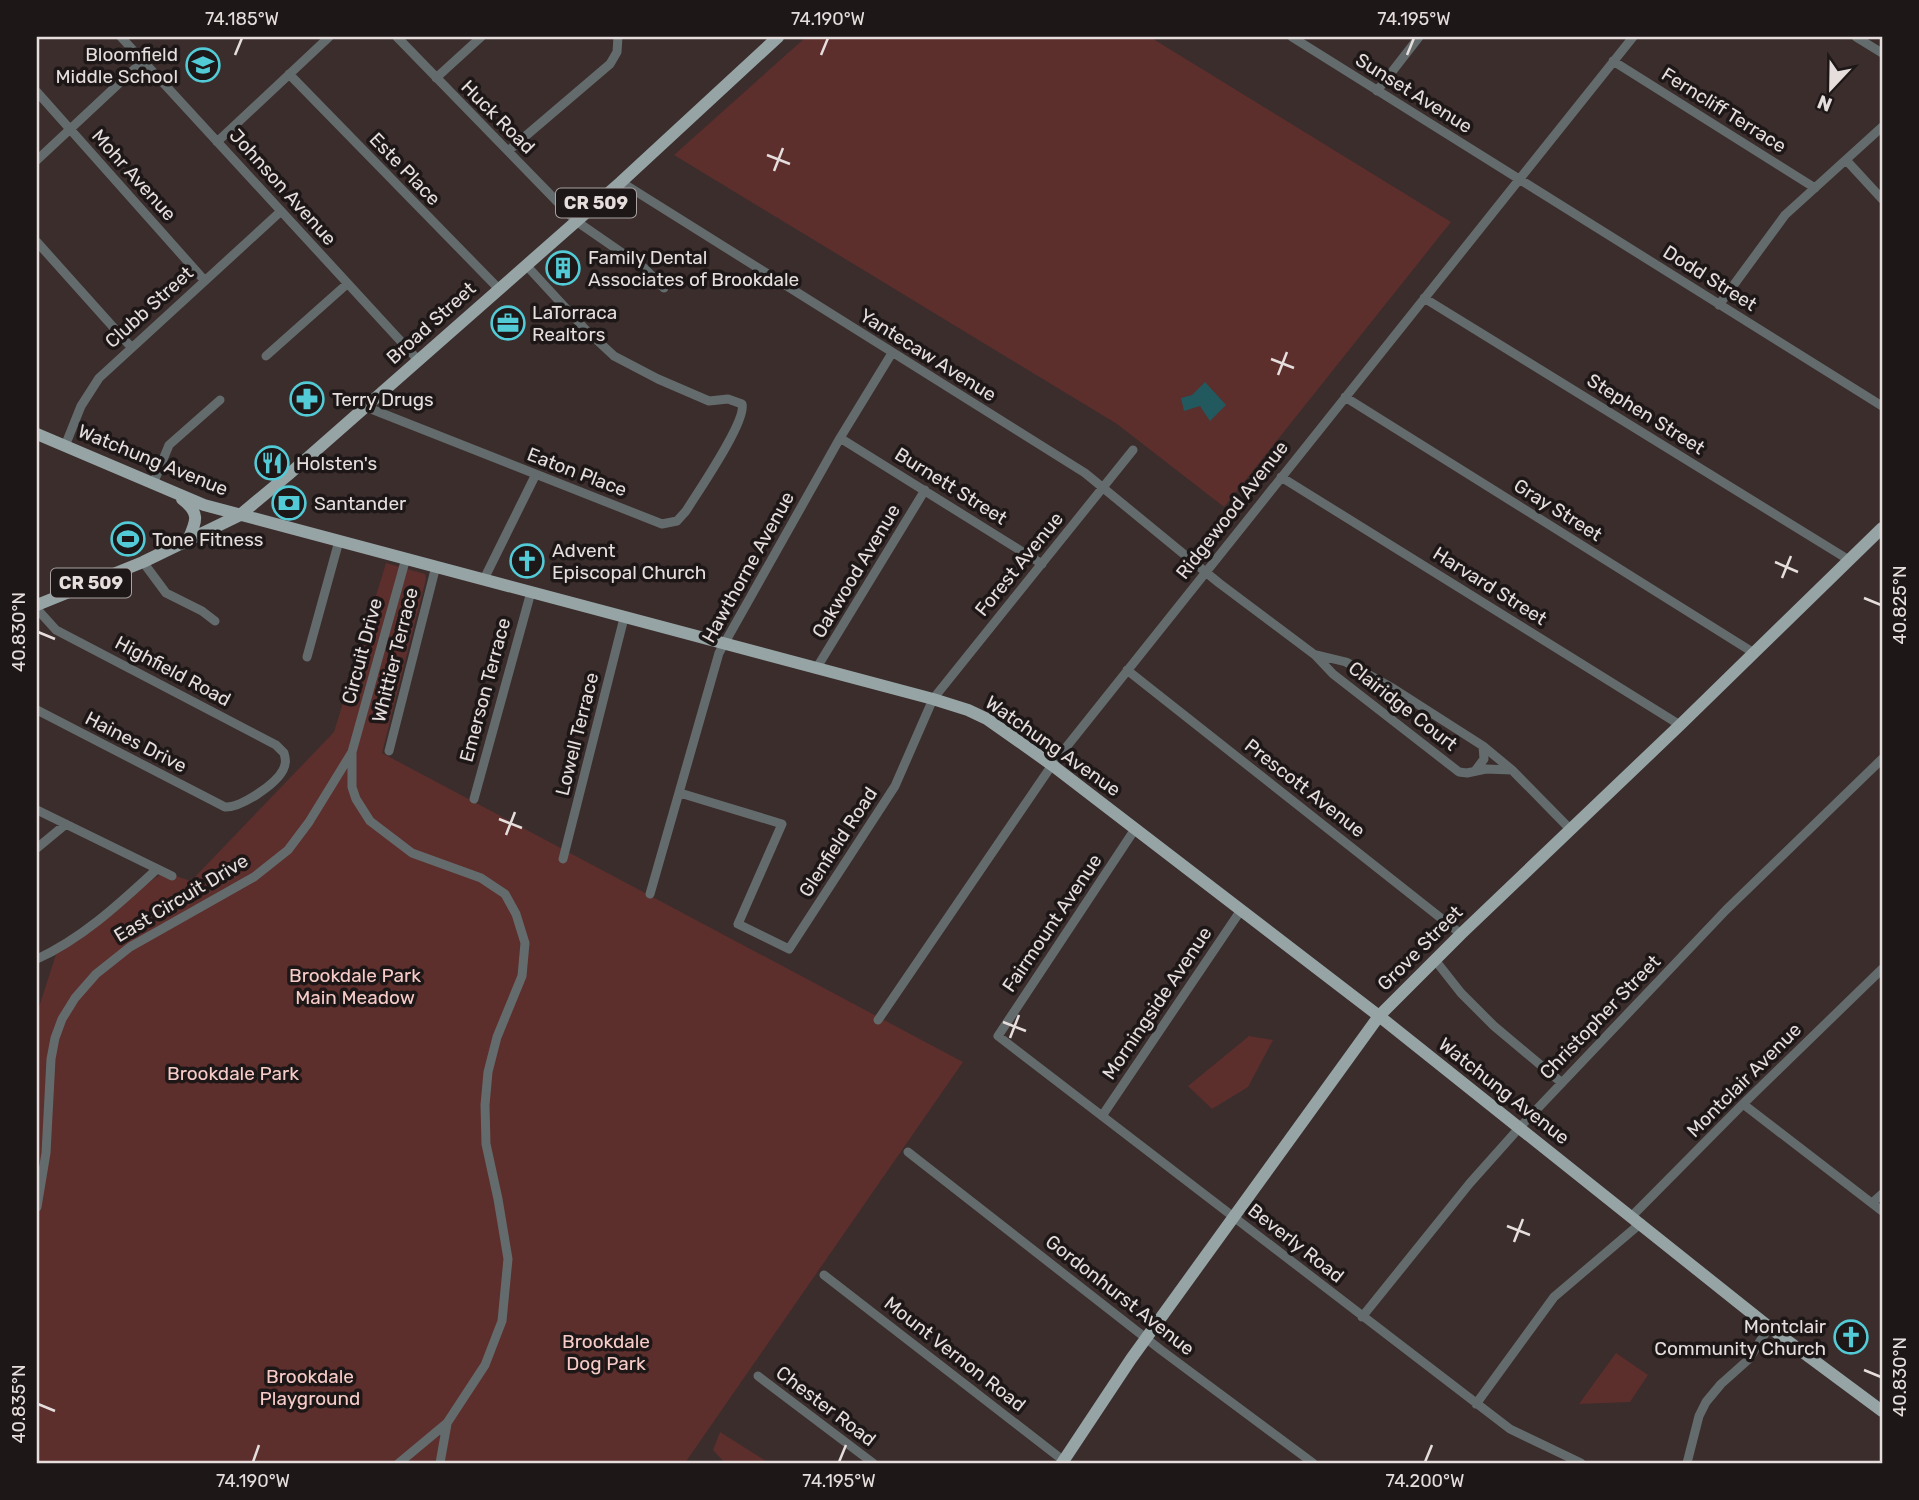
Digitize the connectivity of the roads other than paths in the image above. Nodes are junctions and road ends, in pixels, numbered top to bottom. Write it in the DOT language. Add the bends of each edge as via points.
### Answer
graph roads {
  1 [pos="121,37"];
  2 [pos="329,37"];
  3 [pos="397,37"];
  4 [pos="481,37"];
  5 [pos="618,37"];
  6 [pos="778,37"];
  7 [pos="1292,37"];
  8 [pos="1419,37"];
  9 [pos="1633,37"];
  10 [pos="1856,37"];
  11 [pos="1882,53"];
  12 [pos="143,61"];
  13 [pos="1613,61"];
  14 [pos="289,74"];
  15 [pos="436,78"];
  16 [pos="1377,91"];
  17 [pos="37,92"];
  18 [pos="1882,127"];
  19 [pos="70,129"];
  20 [pos="217,142"];
  21 [pos="508,151"];
  22 [pos="37,160"];
  23 [pos="1847,161"];
  24 [pos="1519,179"];
  25 [pos="621,182"];
  26 [pos="1815,188"];
  27 [pos="1882,199"];
  28 [pos="280,212"];
  29 [pos="576,221"];
  30 [pos="37,242"];
  31 [pos="526,265"];
  32 [pos="205,281"];
  33 [pos="347,284"];
  34 [pos="498,288"];
  35 [pos="664,288"];
  36 [pos="1424,298"];
  37 [pos="1719,305"];
  38 [pos="131,347"];
  39 [pos="892,353"];
  40 [pos="266,356"];
  41 [pos="419,361"];
  42 [pos="1345,397"];
  43 [pos="220,400"];
  44 [pos="1882,406"];
  45 [pos="366,407"];
  46 [pos="37,434"];
  47 [pos="840,438"];
  48 [pos="65,446"];
  49 [pos="1133,450"];
  50 [pos="536,474"];
  51 [pos="1281,477"];
  52 [pos="153,484"];
  53 [pos="1103,486"];
  54 [pos="925,490"];
  55 [pos="176,494"];
  56 [pos="240,514"];
  57 [pos="1882,528"];
  58 [pos="188,540"];
  59 [pos="339,541"];
  60 [pos="406,558"];
  61 [pos="1849,560"];
  62 [pos="143,562"];
  63 [pos="1042,564"];
  64 [pos="436,566"];
  65 [pos="1206,572"];
  66 [pos="484,579"];
  67 [pos="531,592"];
  68 [pos="37,607"];
  69 [pos="624,618"];
  70 [pos="215,621"];
  71 [pos="723,644"];
  72 [pos="1754,653"];
  73 [pos="1315,655"];
  74 [pos="307,657"];
  75 [pos="817,669"];
  76 [pos="1127,670"];
  77 [pos="933,699"];
  78 [pos="37,710"];
  79 [pos="1680,725"];
  80 [pos="1483,746"];
  81 [pos="389,751"];
  82 [pos="352,752"];
  83 [pos="1882,759"];
  84 [pos="1052,765"];
  85 [pos="1512,770"];
  86 [pos="1475,771"];
  87 [pos="680,793"];
  88 [pos="474,799"];
  89 [pos="218,804"];
  90 [pos="37,810"];
  91 [pos="66,824"];
  92 [pos="1135,828"];
  93 [pos="1571,830"];
  94 [pos="37,848"];
  95 [pos="564,859"];
  96 [pos="158,869"];
  97 [pos="172,876"];
  98 [pos="650,894"];
  99 [pos="1241,910"];
  100 [pos="1461,934"];
  101 [pos="37,959"];
  102 [pos="1435,960"];
  103 [pos="1882,969"];
  104 [pos="1378,1016"];
  105 [pos="878,1020"];
  106 [pos="998,1036"];
  107 [pos="1562,1083"];
  108 [pos="1743,1104"];
  109 [pos="1102,1116"];
  110 [pos="1520,1128"];
  111 [pos="908,1152"];
  112 [pos="1882,1194"];
  113 [pos="1872,1203"];
  114 [pos="37,1207"];
  115 [pos="1882,1211"];
  116 [pos="1234,1217"];
  117 [pos="1636,1220"];
  118 [pos="824,1275"];
  119 [pos="1362,1317"];
  120 [pos="1769,1327"];
  121 [pos="1146,1339"];
  122 [pos="758,1376"];
  123 [pos="1476,1404"];
  124 [pos="1882,1411"];
  125 [pos="447,1423"];
  126 [pos="1063,1462"];
  127 [pos="399,1463"];
  128 [pos="440,1463"];
  129 [pos="873,1463"];
  130 [pos="1313,1463"];
  131 [pos="1581,1463"];
  132 [pos="1687,1463"];
  1 -- 12 [label="street, Johnson Avenue"];
  2 -- 14 [label="street"];
  3 -- 15 [label="street, Huck Road"];
  4 -- 15 [label="street"];
  5 -- 21 [label="street" via="610,64"];
  6 -- 25 [label="main road, Broad Street / CR 509"];
  7 -- 16 [label="street, Sunset Avenue"];
  8 -- 16 [label="street"];
  9 -- 13 [label="street, Ridgewood Avenue"];
  10 -- 11 [label="street"];
  12 -- 19 [label="street"];
  12 -- 20 [label="street, Johnson Avenue"];
  13 -- 24 [label="street, Ridgewood Avenue"];
  13 -- 26 [label="street, Ferncliff Terrace"];
  14 -- 20 [label="street"];
  14 -- 34 [label="street, Este Place"];
  15 -- 21 [label="street, Huck Road"];
  16 -- 24 [label="street, Sunset Avenue"];
  17 -- 19 [label="street, Mohr Avenue"];
  18 -- 23 [label="street"];
  19 -- 22 [label="street"];
  19 -- 32 [label="street, Mohr Avenue"];
  20 -- 28 [label="street, Johnson Avenue"];
  21 -- 29 [label="street, Huck Road"];
  23 -- 26 [label="street"];
  23 -- 27 [label="street"];
  24 -- 36 [label="street, Ridgewood Avenue"];
  24 -- 37 [label="street, Dodd Street"];
  25 -- 29 [label="main road, Broad Street / CR 509"];
  25 -- 39 [label="street, Yantecaw Avenue"];
  26 -- 37 [label="street" via="1785,215"];
  28 -- 32 [label="street, Clubb Street"];
  28 -- 33 [label="street, Johnson Avenue"];
  29 -- 31 [label="main road, Broad Street / CR 509"];
  29 -- 35 [label="street, Huck Road" via="645,268"];
  30 -- 38 [label="street"];
  31 -- 34 [label="main road, Broad Street / CR 509"];
  31 -- 50 [label="street, Eaton Place" via="614,356 709,401 728,398 742,404 742,417 686,511 669,524"];
  32 -- 38 [label="street, Clubb Street"];
  33 -- 40 [label="street"];
  33 -- 41 [label="street, Johnson Avenue"];
  34 -- 41 [label="main road, Broad Street / CR 509"];
  36 -- 42 [label="street, Ridgewood Avenue"];
  36 -- 61 [label="street, Stephen Street"];
  37 -- 44 [label="street, Dodd Street"];
  38 -- 48 [label="street, Clubb Street" via="89,391"];
  39 -- 47 [label="street, Hawthorne Avenue"];
  39 -- 53 [label="street, Yantecaw Avenue"];
  41 -- 45 [label="main road, Broad Street / CR 509"];
  42 -- 51 [label="street, Ridgewood Avenue"];
  42 -- 72 [label="street, Gray Street"];
  43 -- 52 [label="street" via="169,445"];
  45 -- 50 [label="street, Eaton Place"];
  45 -- 56 [label="main road, Broad Street / CR 509"];
  46 -- 48 [label="main road, Watchung Avenue"];
  47 -- 54 [label="street, Burnett Street"];
  47 -- 71 [label="street, Hawthorne Avenue"];
  48 -- 52 [label="main road, Watchung Avenue"];
  49 -- 53 [label="street, Forest Avenue"];
  50 -- 66 [label="street"];
  51 -- 65 [label="street, Ridgewood Avenue"];
  51 -- 79 [label="street, Harvard Street"];
  52 -- 55 [label="main road, Watchung Avenue"];
  53 -- 63 [label="street, Forest Avenue"];
  53 -- 65 [label="street, Yantecaw Avenue"];
  54 -- 63 [label="street, Burnett Street"];
  54 -- 75 [label="street, Oakwood Avenue"];
  55 -- 56 [label="main road, Watchung Avenue"];
  55 -- 58 [label="main road" via="193,508 196,518"];
  56 -- 58 [label="main road, Broad Street / CR 509"];
  56 -- 59 [label="main road, Watchung Avenue"];
  57 -- 61 [label="main road, Grove Street"];
  58 -- 62 [label="main road, Broad Street / CR 509"];
  59 -- 60 [label="main road, Watchung Avenue"];
  59 -- 74 [label="street"];
  60 -- 64 [label="main road, Watchung Avenue"];
  60 -- 82 [label="street, Circuit Drive"];
  61 -- 72 [label="main road, Grove Street"];
  62 -- 68 [label="main road, Broad Street / CR 509"];
  62 -- 70 [label="street" via="166,593"];
  63 -- 77 [label="street, Forest Avenue"];
  64 -- 66 [label="main road, Watchung Avenue"];
  64 -- 81 [label="street, Whittier Terrace"];
  65 -- 73 [label="street, Clairidge Court"];
  65 -- 76 [label="street, Ridgewood Avenue"];
  66 -- 67 [label="main road, Watchung Avenue"];
  67 -- 69 [label="main road, Watchung Avenue"];
  67 -- 88 [label="street, Emerson Terrace"];
  68 -- 89 [label="street, Highfield Road" via="56,630 284,753 285,767 276,779 243,803 232,807"];
  69 -- 71 [label="main road, Watchung Avenue"];
  69 -- 95 [label="street, Lowell Terrace"];
  71 -- 75 [label="main road, Watchung Avenue"];
  71 -- 87 [label="street, Hawthorne Avenue"];
  72 -- 79 [label="main road, Grove Street"];
  73 -- 80 [label="street, Clairidge Court" via="1346,662"];
  73 -- 86 [label="street, Clairidge Court" via="1459,772"];
  75 -- 77 [label="main road, Watchung Avenue"];
  76 -- 84 [label="street, Ridgewood Avenue"];
  76 -- 100 [label="street, Prescott Avenue"];
  77 -- 84 [label="main road, Watchung Avenue" via="986,719"];
  77 -- 87 [label="street, Glenfield Road" via="895,786 789,949 738,924 782,824"];
  78 -- 89 [label="street, Haines Drive"];
  79 -- 93 [label="main road, Grove Street"];
  80 -- 85 [label="street, Clairidge Court"];
  80 -- 86 [label="street, Clairidge Court" via="1484,759"];
  82 -- 114 [label="street, East Circuit Drive" via="288,850 254,877 130,947 75,998 62,1019 51,1059 46,1153"];
  82 -- 125 [label="street" via="352,787 370,821 412,853 481,878 505,894 525,943 522,976 488,1072 485,1105 486,1144 508,1259 502,1321 485,1365"];
  83 -- 107 [label="street, Christopher Street" via="1727,910"];
  84 -- 92 [label="main road, Watchung Avenue"];
  84 -- 105 [label="street, Ridgewood Avenue"];
  85 -- 86 [label="street, Clairidge Court"];
  85 -- 93 [label="street, Clairidge Court"];
  87 -- 98 [label="street, Hawthorne Avenue"];
  90 -- 91 [label="street"];
  91 -- 94 [label="street"];
  91 -- 96 [label="street"];
  92 -- 99 [label="main road, Watchung Avenue"];
  92 -- 106 [label="street, Fairmount Avenue"];
  93 -- 100 [label="main road, Grove Street"];
  96 -- 97 [label="street"];
  96 -- 101 [label="street" via="103,918"];
  99 -- 104 [label="main road, Watchung Avenue"];
  99 -- 109 [label="street, Morningside Avenue"];
  100 -- 102 [label="main road, Grove Street"];
  102 -- 104 [label="main road, Grove Street"];
  102 -- 107 [label="street" via="1494,1026"];
  103 -- 108 [label="street, Montclair Avenue"];
  104 -- 110 [label="main road, Watchung Avenue"];
  104 -- 116 [label="main road, Grove Street"];
  106 -- 109 [label="street, Beverly Road"];
  107 -- 110 [label="street, Christopher Street"];
  108 -- 113 [label="street"];
  108 -- 117 [label="street, Montclair Avenue"];
  109 -- 116 [label="street, Beverly Road"];
  110 -- 117 [label="main road, Watchung Avenue"];
  110 -- 119 [label="street, Christopher Street"];
  111 -- 121 [label="street, Gordonhurst Avenue"];
  112 -- 113 [label="street"];
  113 -- 115 [label="street"];
  116 -- 119 [label="street, Beverly Road"];
  116 -- 121 [label="main road, Grove Street"];
  117 -- 120 [label="main road, Watchung Avenue"];
  117 -- 123 [label="street, Montclair Avenue" via="1555,1297"];
  118 -- 126 [label="street, Mount Vernon Road"];
  119 -- 123 [label="street, Beverly Road"];
  120 -- 124 [label="main road, Watchung Avenue"];
  120 -- 132 [label="street" via="1749,1359 1706,1402"];
  121 -- 126 [label="main road, Grove Street"];
  121 -- 130 [label="street, Gordonhurst Avenue"];
  122 -- 129 [label="street, Chester Road"];
  123 -- 131 [label="street, Beverly Road" via="1510,1429"];
  125 -- 127 [label="street"];
  125 -- 128 [label="street"];
}
